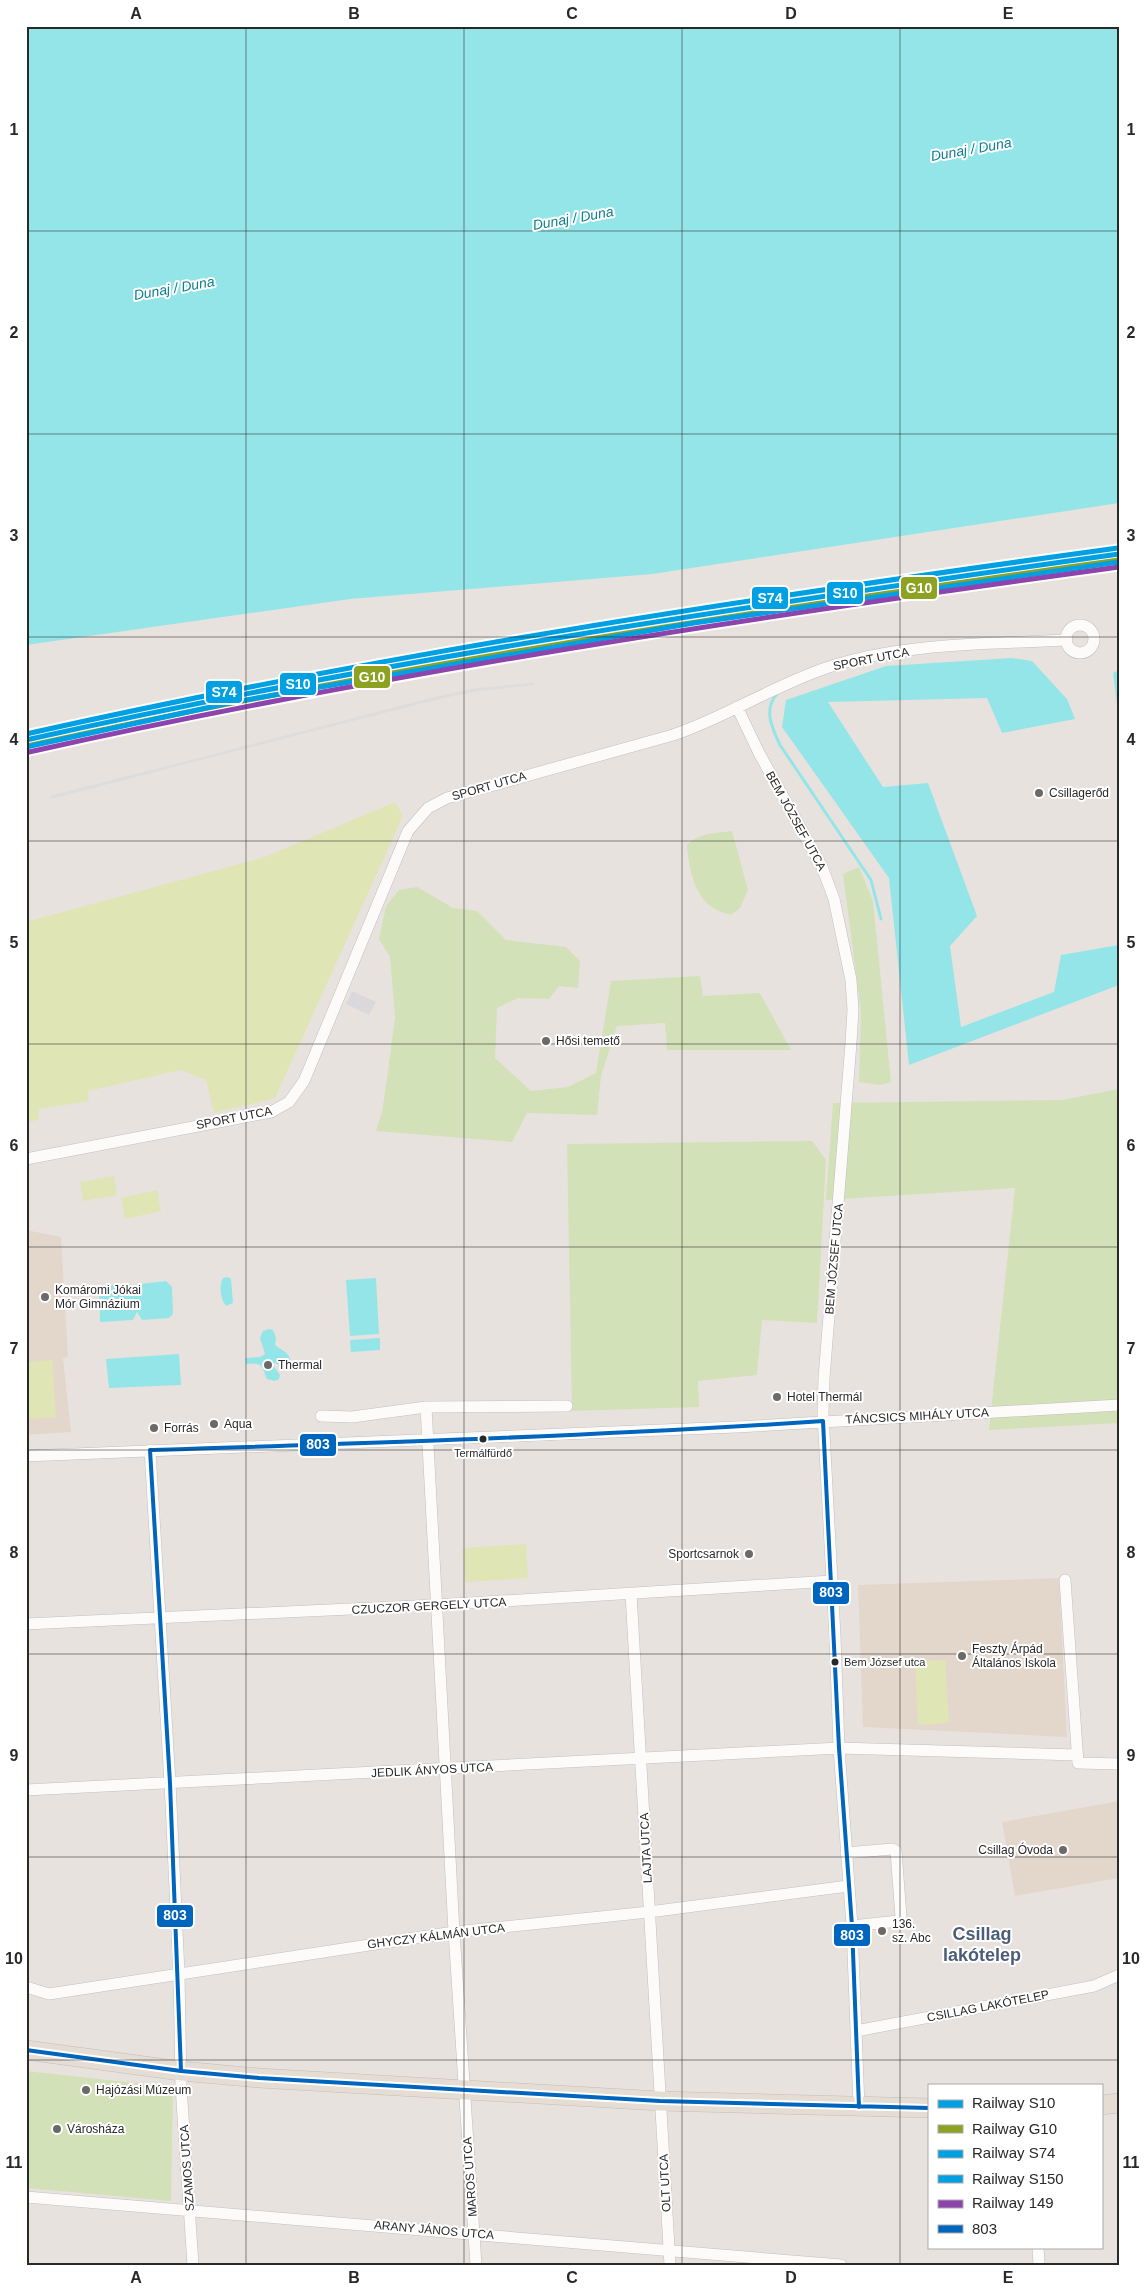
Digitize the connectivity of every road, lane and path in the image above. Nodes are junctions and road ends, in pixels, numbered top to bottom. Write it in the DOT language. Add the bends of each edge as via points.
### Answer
graph roads {
  1 [pos="1066,640"];
  2 [pos="737,706"];
  3 [pos="26,1159"];
  4 [pos="1119,1405"];
  5 [pos="567,1406"];
  6 [pos="426,1407"];
  7 [pos="321,1416"];
  8 [pos="823,1421"];
  9 [pos="428,1440"];
  10 [pos="150,1450"];
  11 [pos="26,1456"];
  12 [pos="1065,1580"];
  13 [pos="832,1581"];
  14 [pos="631,1594"];
  15 [pos="436,1606"];
  16 [pos="159,1619"];
  17 [pos="26,1624"];
  18 [pos="839,1748"];
  19 [pos="1077,1755"];
  20 [pos="641,1759"];
  21 [pos="1119,1764"];
  22 [pos="445,1769"];
  23 [pos="170,1783"];
  24 [pos="26,1790"];
  25 [pos="846,1853"];
  26 [pos="848,1886"];
  27 [pos="649,1912"];
  28 [pos="852,1926"];
  29 [pos="454,1932"];
  30 [pos="179,1973"];
  31 [pos="1119,1975"];
  32 [pos="26,1987"];
  33 [pos="856,2030"];
  34 [pos="26,2050"];
  35 [pos="181,2070"];
  36 [pos="464,2090"];
  37 [pos="660,2101"];
  38 [pos="1119,2103"];
  39 [pos="1102,2104"];
  40 [pos="859,2107"];
  41 [pos="928,2108"];
  42 [pos="26,2197"];
  43 [pos="190,2211"];
  44 [pos="474,2233"];
  45 [pos="1038,2248"];
  46 [pos="669,2249"];
  47 [pos="194,2265"];
  48 [pos="476,2265"];
  49 [pos="670,2265"];
  50 [pos="841,2265"];
  51 [pos="1039,2265"];
  1 -- 2 [label="street, SPORT UTCA" via="892,653 828,667"];
  2 -- 3 [label="street, SPORT UTCA" via="702,726 674,736 474,789 428,808 408,831 304,1081 281,1108"];
  2 -- 8 [label="street, BEM JÓZSEF UTCA" via="822,867 834,900 851,980 853,1018"];
  4 -- 8 [label="street, TÁNCSICS MIHÁLY UTCA"];
  5 -- 6 [label="street"];
  6 -- 7 [label="street" via="352,1417"];
  6 -- 9 [label="street, MAROS UTCA"];
  8 -- 9 [label="street, TÁNCSICS MIHÁLY UTCA"];
  8 -- 13 [label="street, BEM JÓZSEF UTCA"];
  9 -- 10 [label="street, TÁNCSICS MIHÁLY UTCA"];
  9 -- 15 [label="street, MAROS UTCA"];
  10 -- 11 [label="street, TÁNCSICS MIHÁLY UTCA"];
  10 -- 16 [label="street, SZAMOS UTCA"];
  12 -- 19 [label="street"];
  13 -- 14 [label="street, CZUCZOR GERGELY UTCA"];
  13 -- 18 [label="street, BEM JÓZSEF UTCA"];
  14 -- 15 [label="street, CZUCZOR GERGELY UTCA"];
  14 -- 20 [label="street, LAJTA UTCA"];
  15 -- 16 [label="street, CZUCZOR GERGELY UTCA"];
  15 -- 22 [label="street, MAROS UTCA"];
  16 -- 17 [label="street, CZUCZOR GERGELY UTCA"];
  16 -- 23 [label="street, SZAMOS UTCA"];
  18 -- 19 [label="street"];
  18 -- 20 [label="street, JEDLIK ÁNYOS UTCA"];
  18 -- 25 [label="street, BEM JÓZSEF UTCA"];
  19 -- 21 [label="street" via="1078,1762"];
  20 -- 22 [label="street, JEDLIK ÁNYOS UTCA"];
  20 -- 27 [label="street, LAJTA UTCA"];
  22 -- 23 [label="street, JEDLIK ÁNYOS UTCA"];
  22 -- 29 [label="street, MAROS UTCA"];
  23 -- 24 [label="street, JEDLIK ÁNYOS UTCA"];
  23 -- 30 [label="street, SZAMOS UTCA"];
  25 -- 26 [label="street, BEM JÓZSEF UTCA"];
  25 -- 28 [label="street" via="896,1851 899,1921"];
  26 -- 27 [label="street, GHYCZY KÁLMÁN UTCA"];
  26 -- 28 [label="street, BEM JÓZSEF UTCA"];
  27 -- 29 [label="street, GHYCZY KÁLMÁN UTCA"];
  27 -- 37 [label="street, LAJTA UTCA"];
  28 -- 33 [label="street, BEM JÓZSEF UTCA"];
  29 -- 30 [label="street, GHYCZY KÁLMÁN UTCA"];
  29 -- 36 [label="street, MAROS UTCA"];
  30 -- 32 [label="street, GHYCZY KÁLMÁN UTCA" via="49,1994"];
  30 -- 35 [label="street, SZAMOS UTCA"];
  31 -- 33 [label="street, CSILLAG LAKÓTELEP" via="1094,1986"];
  33 -- 40 [label="street, BEM JÓZSEF UTCA"];
  34 -- 35 [label="main road"];
  35 -- 36 [label="main road"];
  35 -- 43 [label="street, SZAMOS UTCA"];
  36 -- 37 [label="main road"];
  36 -- 44 [label="street, MAROS UTCA"];
  37 -- 40 [label="main road"];
  37 -- 46 [label="street, OLT UTCA"];
  38 -- 39 [label="main road"];
  40 -- 41 [label="main road"];
  42 -- 43 [label="street, ARANY JÁNOS UTCA"];
  43 -- 44 [label="street, ARANY JÁNOS UTCA"];
  43 -- 47 [label="street, SZAMOS UTCA"];
  44 -- 46 [label="street, ARANY JÁNOS UTCA"];
  44 -- 48 [label="street, MAROS UTCA"];
  45 -- 51 [label="street"];
  46 -- 49 [label="street, OLT UTCA"];
  46 -- 50 [label="street, ARANY JÁNOS UTCA"];
}
